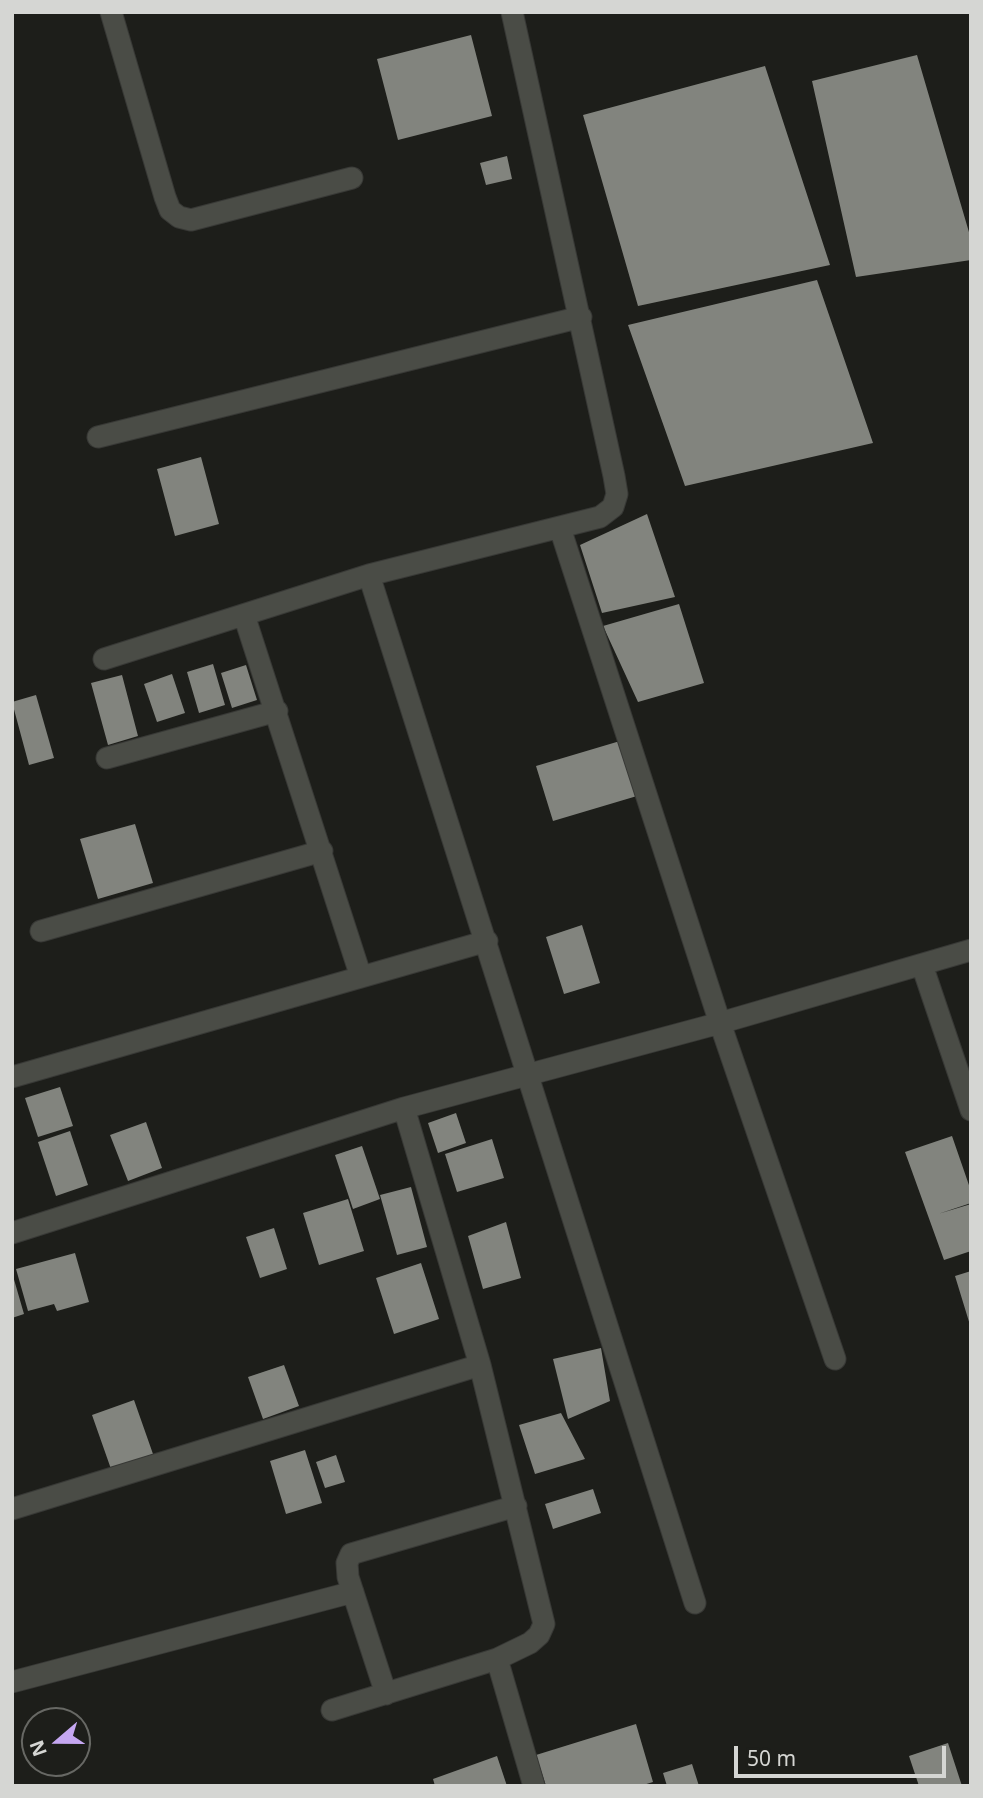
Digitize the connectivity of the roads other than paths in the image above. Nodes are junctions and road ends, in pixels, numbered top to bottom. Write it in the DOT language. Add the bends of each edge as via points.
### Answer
graph roads {
  1 [pos="111,12"];
  2 [pos="512,12"];
  3 [pos="352,178"];
  4 [pos="581,317"];
  5 [pos="98,437"];
  6 [pos="560,528"];
  7 [pos="369,575"];
  8 [pos="244,615"];
  9 [pos="104,659"];
  10 [pos="277,711"];
  11 [pos="107,758"];
  12 [pos="322,851"];
  13 [pos="41,931"];
  14 [pos="487,942"];
  15 [pos="971,950"];
  16 [pos="922,965"];
  17 [pos="361,977"];
  18 [pos="720,1023"];
  19 [pos="529,1074"];
  20 [pos="12,1077"];
  21 [pos="404,1108"];
  22 [pos="971,1110"];
  23 [pos="12,1233"];
  24 [pos="835,1359"];
  25 [pos="480,1366"];
  26 [pos="516,1506"];
  27 [pos="12,1509"];
  28 [pos="353,1592"];
  29 [pos="695,1602"];
  30 [pos="497,1659"];
  31 [pos="12,1682"];
  32 [pos="386,1694"];
  33 [pos="332,1710"];
  34 [pos="534,1786"];
  1 -- 3 [label="street" via="165,197 179,217 191,220"];
  2 -- 4 [label="street"];
  4 -- 5 [label="street"];
  4 -- 6 [label="street" via="617,494 613,507 600,517"];
  6 -- 7 [label="street"];
  6 -- 18 [label="street"];
  7 -- 8 [label="street"];
  7 -- 14 [label="street"];
  8 -- 9 [label="street"];
  8 -- 10 [label="street"];
  10 -- 11 [label="street"];
  10 -- 12 [label="street"];
  12 -- 13 [label="street"];
  12 -- 17 [label="street"];
  14 -- 17 [label="street"];
  14 -- 19 [label="street"];
  15 -- 16 [label="street"];
  16 -- 18 [label="street"];
  16 -- 22 [label="street"];
  17 -- 20 [label="street"];
  18 -- 19 [label="street"];
  18 -- 24 [label="street"];
  19 -- 21 [label="street"];
  19 -- 29 [label="street"];
  21 -- 23 [label="street"];
  21 -- 25 [label="street"];
  25 -- 26 [label="street"];
  25 -- 27 [label="street"];
  26 -- 28 [label="street" via="352,1554 346,1563"];
  26 -- 30 [label="street" via="544,1624 530,1643"];
  28 -- 31 [label="street"];
  28 -- 32 [label="street"];
  30 -- 32 [label="street"];
  30 -- 34 [label="street"];
  32 -- 33 [label="street"];
}
